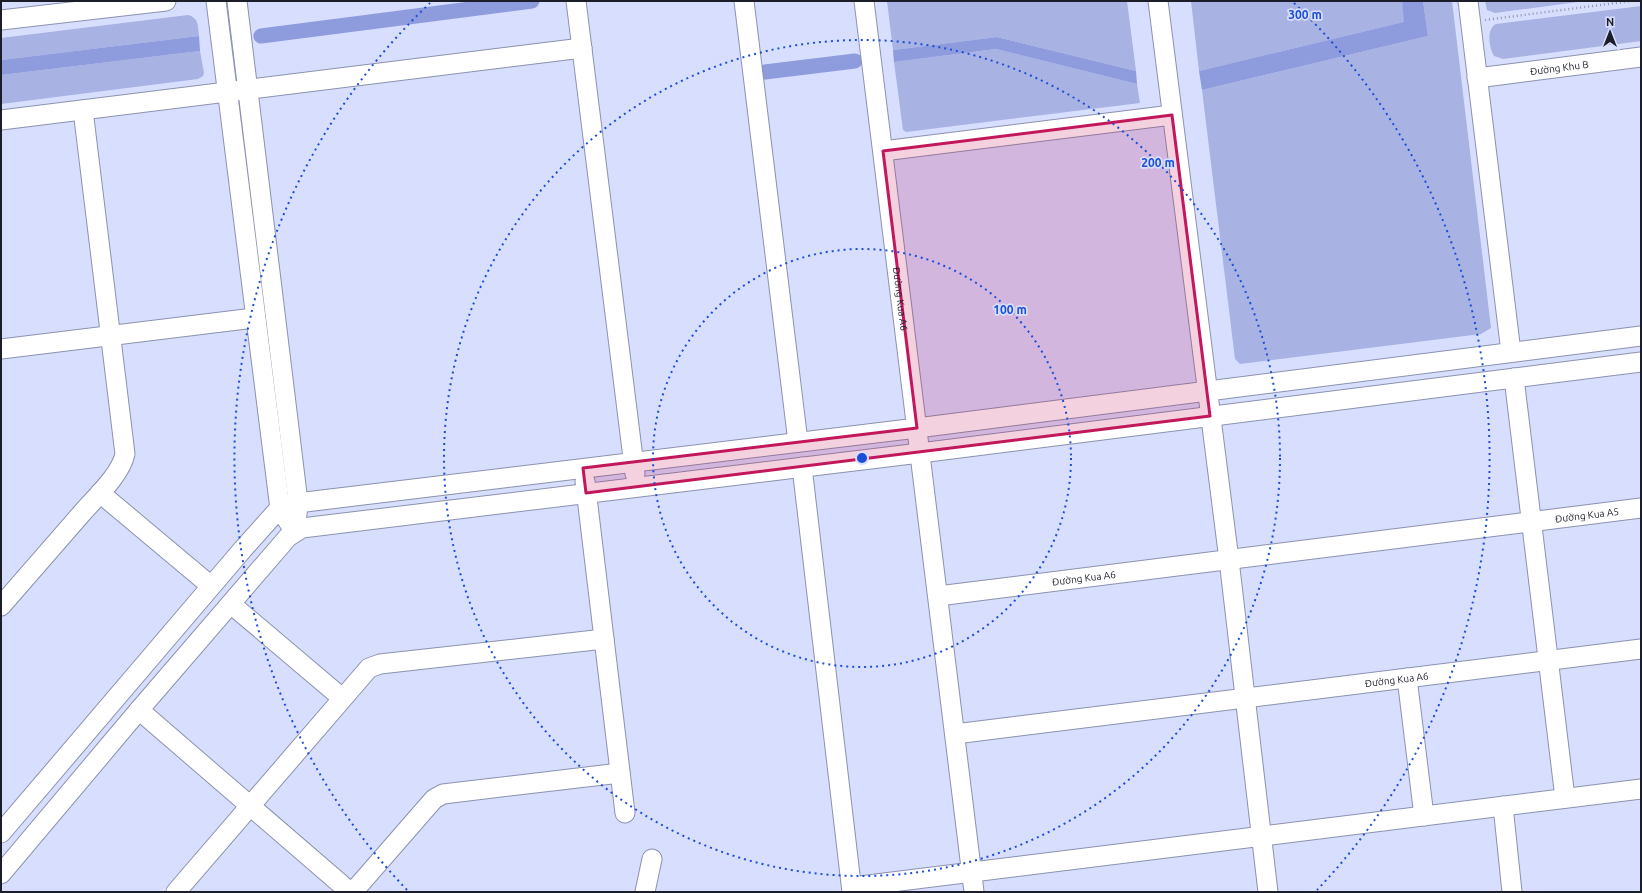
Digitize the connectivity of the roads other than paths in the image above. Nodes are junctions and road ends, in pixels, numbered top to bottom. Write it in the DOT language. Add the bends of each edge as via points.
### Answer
graph roads {
  1 [pos="166,1"];
  2 [pos="216,1"];
  3 [pos="236,1"];
  4 [pos="576,1"];
  5 [pos="744,1"];
  6 [pos="864,1"];
  7 [pos="1158,1"];
  8 [pos="1468,1"];
  9 [pos="1,20"];
  10 [pos="582,48"];
  11 [pos="1641,57"];
  12 [pos="1478,78"];
  13 [pos="246,90"];
  14 [pos="227,92"];
  15 [pos="83,110"];
  16 [pos="1172,115"];
  17 [pos="1,120"];
  18 [pos="883,151"];
  19 [pos="254,318"];
  20 [pos="1641,336"];
  21 [pos="112,337"];
  22 [pos="1,349"];
  23 [pos="1511,352"];
  24 [pos="1641,362"];
  25 [pos="1514,378"];
  26 [pos="1207,392"];
  27 [pos="1210,416"];
  28 [pos="917,428"];
  29 [pos="798,442"];
  30 [pos="920,454"];
  31 [pos="634,462"];
  32 [pos="802,467"];
  33 [pos="583,468"];
  34 [pos="637,488"];
  35 [pos="100,493"];
  36 [pos="586,494"];
  37 [pos="298,502"];
  38 [pos="1641,508"];
  39 [pos="280,509"];
  40 [pos="1532,522"];
  41 [pos="295,532"];
  42 [pos="1229,560"];
  43 [pos="212,586"];
  44 [pos="938,596"];
  45 [pos="3,599"];
  46 [pos="231,604"];
  47 [pos="604,639"];
  48 [pos="160,646"];
  49 [pos="1641,649"];
  50 [pos="1549,660"];
  51 [pos="180,662"];
  52 [pos="1407,678"];
  53 [pos="342,698"];
  54 [pos="1244,698"];
  55 [pos="139,710"];
  56 [pos="955,734"];
  57 [pos="68,754"];
  58 [pos="88,770"];
  59 [pos="620,773"];
  60 [pos="1641,789"];
  61 [pos="1565,798"];
  62 [pos="250,805"];
  63 [pos="1502,806"];
  64 [pos="625,813"];
  65 [pos="1424,816"];
  66 [pos="1,833"];
  67 [pos="1261,836"];
  68 [pos="652,859"];
  69 [pos="972,872"];
  70 [pos="1,874"];
  71 [pos="852,890"];
  72 [pos="176,892"];
  73 [pos="352,892"];
  74 [pos="645,892"];
  75 [pos="974,892"];
  76 [pos="1268,892"];
  77 [pos="1512,892"];
  1 -- 9 [label="street"];
  2 -- 14 [label="street"];
  3 -- 13 [label="street"];
  4 -- 10 [label="street"];
  5 -- 29 [label="street"];
  6 -- 18 [label="street, Đường Kua A6"];
  7 -- 16 [label="street"];
  8 -- 12 [label="street"];
  10 -- 13 [label="street"];
  10 -- 31 [label="street"];
  11 -- 12 [label="street, Đường Khu B"];
  12 -- 23 [label="street"];
  13 -- 14 [label="street"];
  13 -- 37 [label="street"];
  14 -- 15 [label="street"];
  14 -- 19 [label="street"];
  15 -- 17 [label="street"];
  15 -- 21 [label="street"];
  16 -- 18 [label="street"];
  16 -- 26 [label="street"];
  18 -- 28 [label="street, Đường Kua A6"];
  19 -- 21 [label="street"];
  19 -- 39 [label="street"];
  20 -- 23 [label="street"];
  21 -- 22 [label="street"];
  21 -- 35 [label="street" via="125,454 124,462"];
  23 -- 26 [label="street"];
  24 -- 25 [label="street"];
  25 -- 27 [label="street"];
  25 -- 40 [label="street"];
  26 -- 27 [label="street"];
  26 -- 28 [label="street"];
  27 -- 30 [label="street"];
  27 -- 42 [label="street"];
  28 -- 29 [label="street"];
  28 -- 30 [label="street, Đường Kua A6"];
  29 -- 31 [label="street"];
  30 -- 32 [label="street"];
  30 -- 44 [label="street, Đường Kua A6"];
  31 -- 33 [label="street"];
  31 -- 34 [label="street"];
  32 -- 34 [label="street"];
  32 -- 71 [label="street"];
  33 -- 36 [label="street"];
  33 -- 37 [label="street"];
  34 -- 36 [label="street"];
  35 -- 43 [label="street"];
  35 -- 45 [label="street"];
  36 -- 41 [label="street" via="308,527"];
  36 -- 47 [label="street"];
  37 -- 39 [label="street"];
  37 -- 41 [label="street"];
  38 -- 40 [label="street, Đường Kua A5"];
  39 -- 41 [label="street"];
  39 -- 43 [label="street"];
  40 -- 42 [label="street, Đường Kua A6"];
  40 -- 50 [label="street"];
  41 -- 46 [label="street"];
  42 -- 44 [label="street, Đường Kua A6"];
  42 -- 54 [label="street"];
  43 -- 48 [label="street"];
  44 -- 56 [label="street, Đường Kua A6"];
  46 -- 51 [label="street"];
  46 -- 53 [label="street"];
  47 -- 53 [label="street" via="380,664 365,672"];
  47 -- 59 [label="street"];
  48 -- 51 [label="street"];
  48 -- 57 [label="street"];
  49 -- 50 [label="street"];
  50 -- 52 [label="street, Đường Kua A6"];
  50 -- 61 [label="street"];
  51 -- 55 [label="street"];
  52 -- 54 [label="street, Đường Kua A6"];
  52 -- 65 [label="street"];
  53 -- 62 [label="street"];
  54 -- 56 [label="street, Đường Kua A6"];
  54 -- 67 [label="street"];
  55 -- 58 [label="street"];
  55 -- 62 [label="street"];
  56 -- 69 [label="street, Đường Kua A6"];
  57 -- 58 [label="street"];
  57 -- 66 [label="street"];
  58 -- 70 [label="street"];
  59 -- 64 [label="street"];
  59 -- 73 [label="street" via="442,794 434,799"];
  60 -- 61 [label="street"];
  61 -- 63 [label="street"];
  62 -- 72 [label="street"];
  62 -- 73 [label="street"];
  63 -- 65 [label="street"];
  63 -- 77 [label="street"];
  65 -- 67 [label="street"];
  67 -- 69 [label="street"];
  67 -- 76 [label="street"];
  68 -- 74 [label="street"];
  69 -- 71 [label="street"];
  69 -- 75 [label="street, Đường Kua A6"];
}
